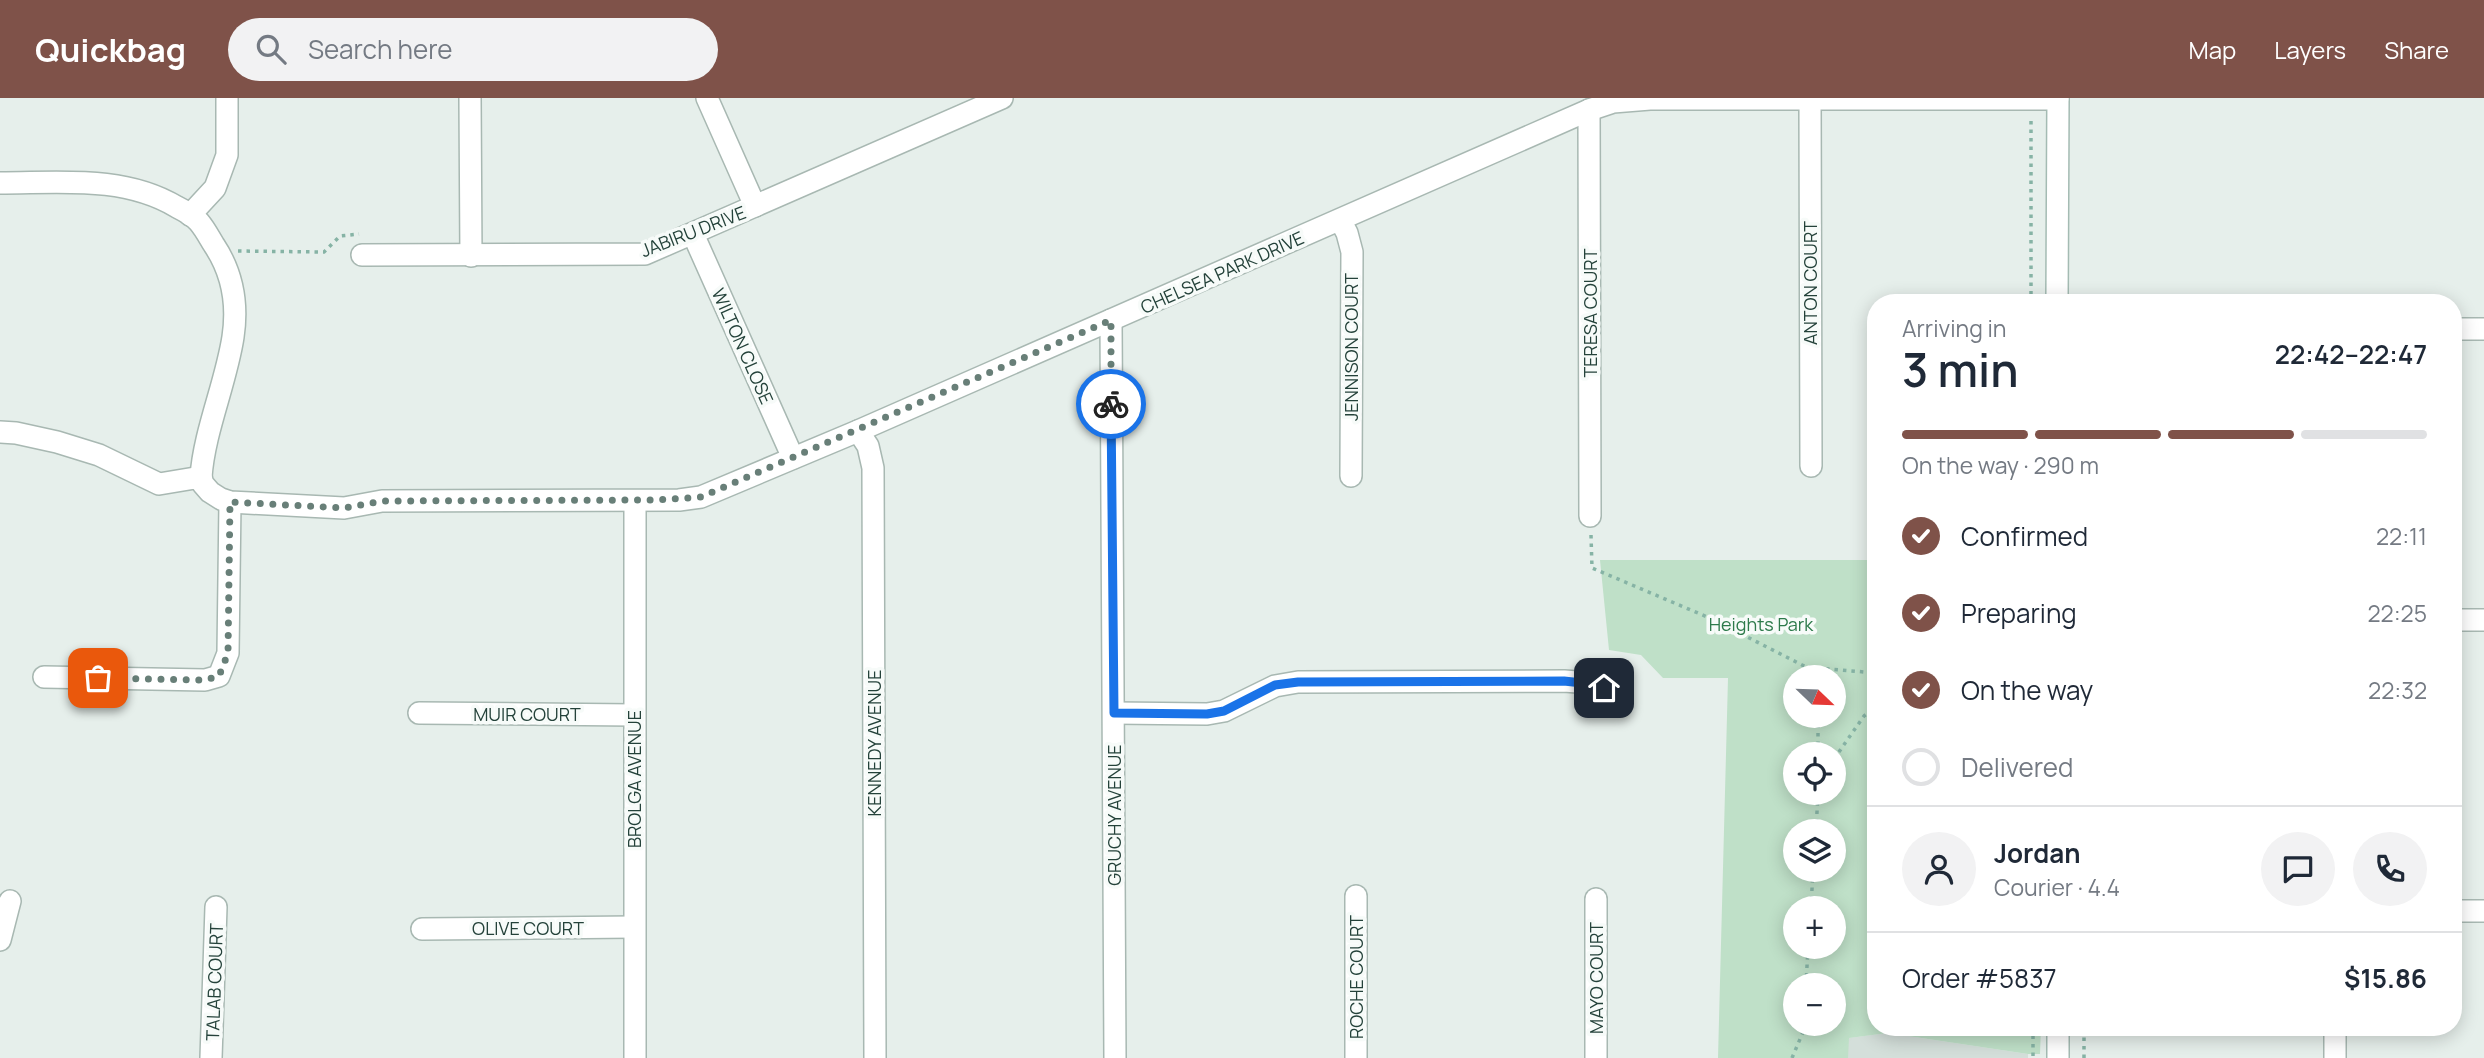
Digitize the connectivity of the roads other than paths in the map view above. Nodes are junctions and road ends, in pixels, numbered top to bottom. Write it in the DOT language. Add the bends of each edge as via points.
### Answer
graph roads {
  1 [pos="227,98"];
  2 [pos="470,98"];
  3 [pos="707,98"];
  4 [pos="1002,98"];
  5 [pos="1894,98"];
  6 [pos="1810,99"];
  7 [pos="2031,99"];
  8 [pos="2057,99"];
  9 [pos="1589,110"];
  10 [pos="0,183"];
  11 [pos="755,206"];
  12 [pos="190,215"];
  13 [pos="1340,220"];
  14 [pos="693,234"];
  15 [pos="362,256"];
  16 [pos="471,256"];
  17 [pos="2057,294"];
  18 [pos="1111,320"];
  19 [pos="2462,329"];
  20 [pos="2484,329"];
  21 [pos="858,431"];
  22 [pos="0,432"];
  23 [pos="793,458"];
  24 [pos="1811,466"];
  25 [pos="1351,476"];
  26 [pos="201,477"];
  27 [pos="635,500"];
  28 [pos="230,502"];
  29 [pos="1590,516"];
  30 [pos="2462,620"];
  31 [pos="2484,620"];
  32 [pos="44,677"];
  33 [pos="1618,693"];
  34 [pos="419,713"];
  35 [pos="1114,713"];
  36 [pos="634,715"];
  37 [pos="1356,896"];
  38 [pos="1596,899"];
  39 [pos="10,901"];
  40 [pos="216,906"];
  41 [pos="2462,911"];
  42 [pos="2484,911"];
  43 [pos="634,927"];
  44 [pos="422,929"];
  45 [pos="0,940"];
  46 [pos="2058,1036"];
  47 [pos="2335,1036"];
  48 [pos="211,1058"];
  49 [pos="635,1058"];
  50 [pos="875,1058"];
  51 [pos="1115,1058"];
  52 [pos="1356,1058"];
  53 [pos="1596,1058"];
  54 [pos="2058,1058"];
  55 [pos="2335,1058"];
  1 -- 12 [label="street" via="227,155 215,187"];
  2 -- 16 [label="street"];
  3 -- 11 [label="street"];
  4 -- 11 [label="street, JABIRU DRIVE"];
  5 -- 6 [label="street, CHELSEA PARK DRIVE"];
  5 -- 7 [label="street, CHELSEA PARK DRIVE"];
  6 -- 9 [label="street, CHELSEA PARK DRIVE" via="1650,99 1613,102"];
  6 -- 24 [label="street, ANTON COURT"];
  7 -- 8 [label="street, CHELSEA PARK DRIVE"];
  8 -- 17 [label="street"];
  9 -- 13 [label="street, CHELSEA PARK DRIVE"];
  9 -- 29 [label="street, TERESA COURT"];
  10 -- 12 [label="street" via="129,187 158,195"];
  11 -- 14 [label="street, JABIRU DRIVE"];
  12 -- 26 [label="street" via="220,254 235,304 227,370"];
  13 -- 18 [label="street, CHELSEA PARK DRIVE"];
  13 -- 25 [label="street, JENNISON COURT" via="1352,252"];
  14 -- 16 [label="street, JABIRU DRIVE" via="645,254"];
  14 -- 23 [label="street, WILTON CLOSE"];
  15 -- 16 [label="street, JABIRU DRIVE"];
  18 -- 21 [label="street, CHELSEA PARK DRIVE"];
  18 -- 35 [label="street, GRUCHY AVENUE"];
  19 -- 20 [label="street"];
  21 -- 23 [label="street, CHELSEA PARK DRIVE"];
  21 -- 50 [label="street, KENNEDY AVENUE" via="868,446 873,468"];
  22 -- 26 [label="street" via="99,455 159,484"];
  23 -- 27 [label="street, CHELSEA PARK DRIVE" via="701,497"];
  26 -- 28 [label="street" via="210,492"];
  27 -- 28 [label="street, CHELSEA PARK DRIVE" via="382,501 344,508"];
  27 -- 36 [label="street, BROLGA AVENUE"];
  28 -- 32 [label="street" via="228,653 219,676 205,680"];
  30 -- 31 [label="street"];
  33 -- 35 [label="street" via="1564,681 1298,682 1275,685 1224,711 1207,714"];
  34 -- 36 [label="street, MUIR COURT"];
  35 -- 51 [label="street, GRUCHY AVENUE"];
  36 -- 43 [label="street, BROLGA AVENUE"];
  37 -- 52 [label="street, ROCHE COURT"];
  38 -- 53 [label="street, MAYO COURT"];
  39 -- 45 [label="street"];
  40 -- 48 [label="street, TALAB COURT"];
  41 -- 42 [label="street"];
  43 -- 44 [label="street, OLIVE COURT"];
  43 -- 49 [label="street, BROLGA AVENUE"];
  46 -- 54 [label="street"];
  47 -- 55 [label="street"];
}
